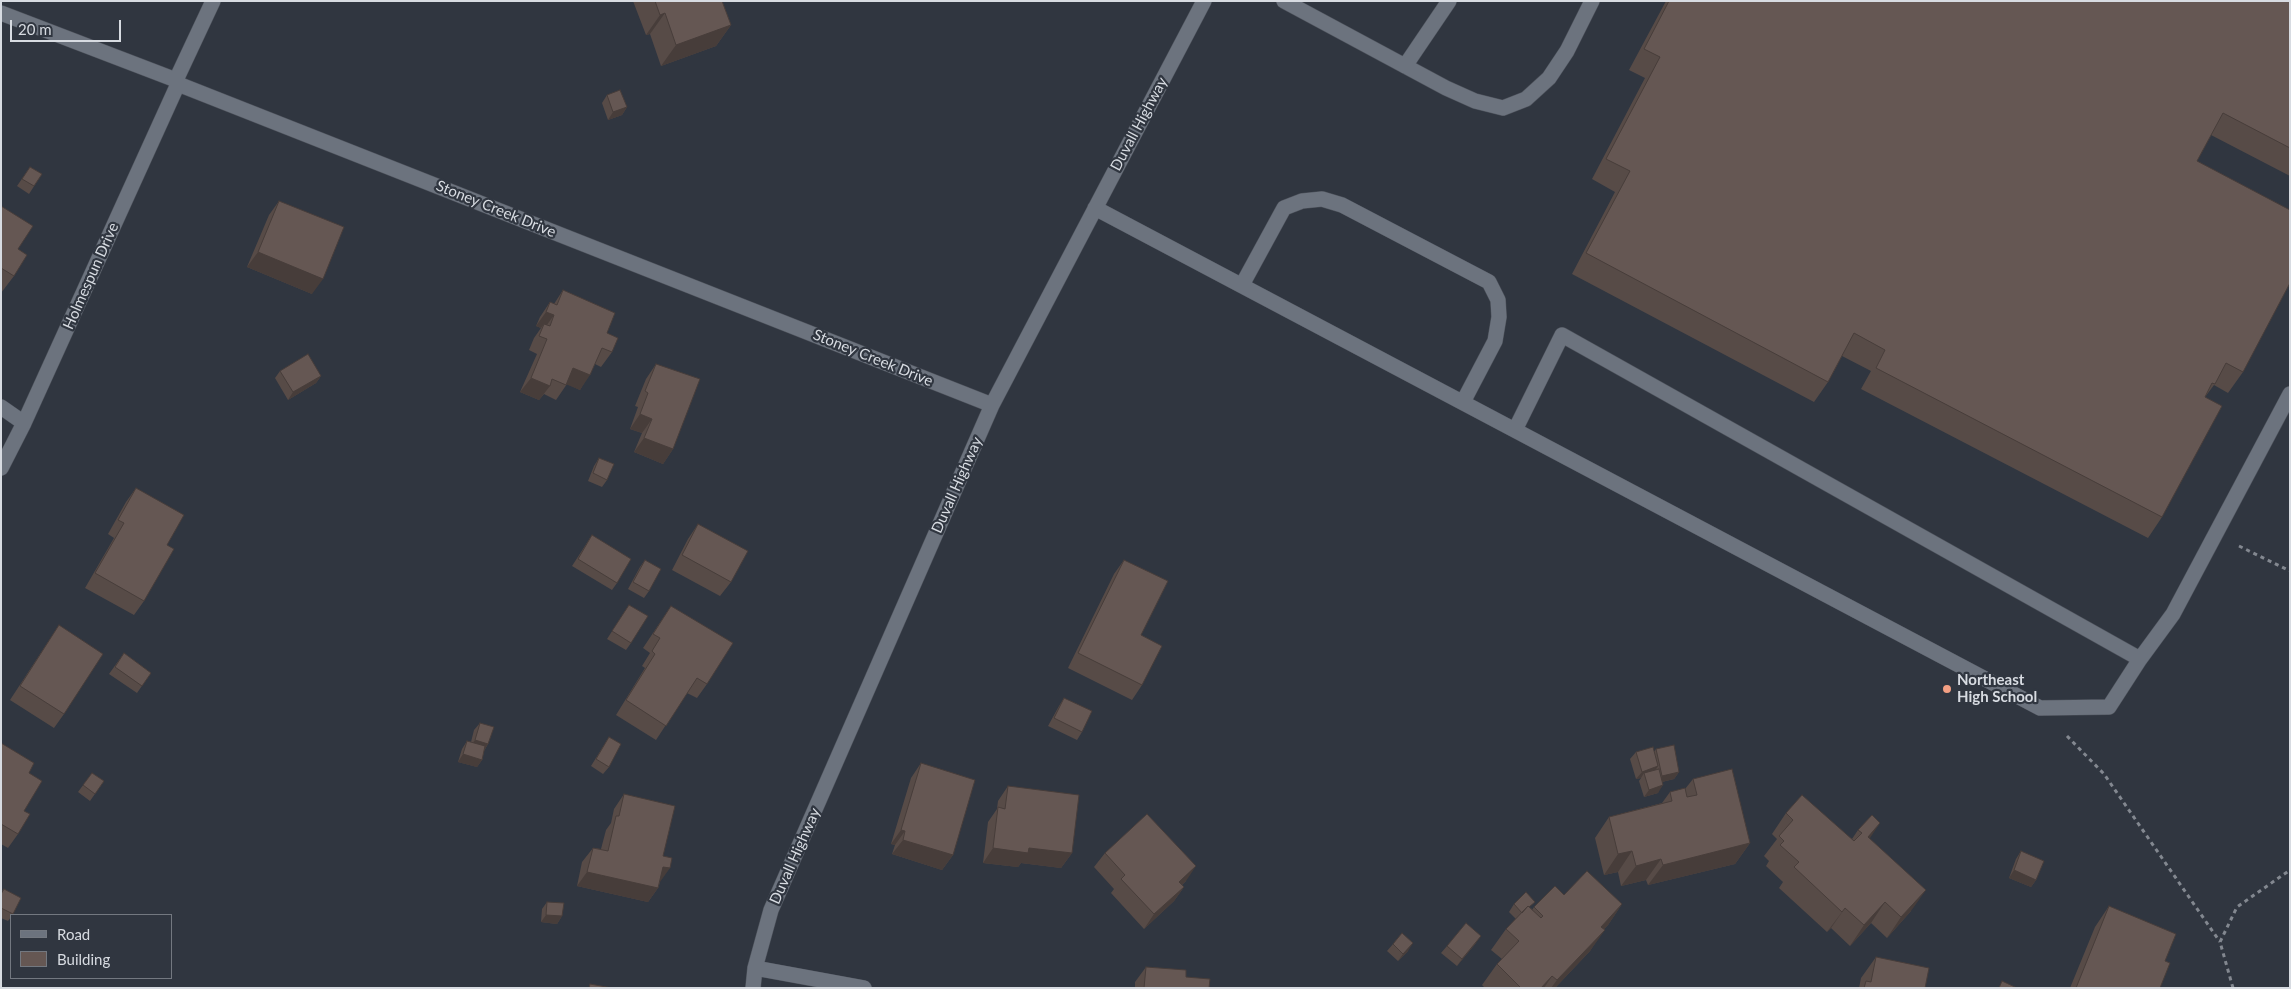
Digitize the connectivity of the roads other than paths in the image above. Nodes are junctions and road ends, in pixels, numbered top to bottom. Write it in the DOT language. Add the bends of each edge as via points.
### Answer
graph roads {
  1 [pos="214,1"];
  2 [pos="1204,1"];
  3 [pos="1284,1"];
  4 [pos="1449,1"];
  5 [pos="1592,1"];
  6 [pos="1,13"];
  7 [pos="1405,66"];
  8 [pos="177,82"];
  9 [pos="1095,208"];
  10 [pos="1242,285"];
  11 [pos="2290,394"];
  12 [pos="1463,402"];
  13 [pos="992,405"];
  14 [pos="1,407"];
  15 [pos="24,423"];
  16 [pos="1515,430"];
  17 [pos="1,468"];
  18 [pos="2140,659"];
  19 [pos="755,968"];
  20 [pos="753,988"];
  21 [pos="864,988"];
  1 -- 8 [label="street, Holmespun Drive"];
  2 -- 9 [label="street, Duvall Highway"];
  3 -- 7 [label="street"];
  4 -- 7 [label="street"];
  5 -- 7 [label="street" via="1567,51 1549,78 1526,99 1503,108 1468,98"];
  6 -- 8 [label="street, Stoney Creek Drive"];
  8 -- 13 [label="street, Stoney Creek Drive"];
  8 -- 15 [label="street, Holmespun Drive"];
  9 -- 10 [label="street"];
  9 -- 13 [label="street, Duvall Highway"];
  10 -- 12 [label="street"];
  10 -- 12 [label="street" via="1284,208 1322,198 1342,205 1489,282 1498,300 1499,318 1494,341"];
  11 -- 18 [label="street" via="2173,614"];
  12 -- 16 [label="street"];
  13 -- 19 [label="street, Duvall Highway" via="772,910"];
  14 -- 15 [label="street"];
  15 -- 17 [label="street, Holmespun Drive"];
  16 -- 18 [label="street" via="2040,708 2109,707"];
  16 -- 18 [label="street" via="1562,335"];
  19 -- 20 [label="street, Duvall Highway"];
  19 -- 21 [label="street"];
}
